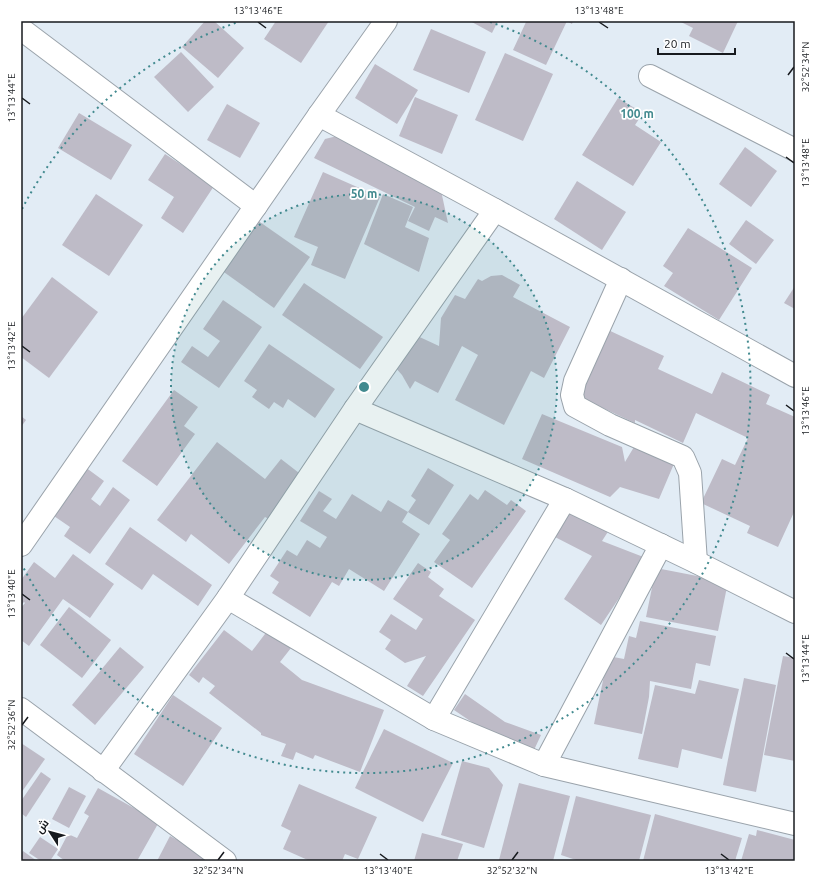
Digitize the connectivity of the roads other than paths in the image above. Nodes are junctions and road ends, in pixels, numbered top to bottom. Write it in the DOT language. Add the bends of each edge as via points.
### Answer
graph roads {
  1 [pos="386,21"];
  2 [pos="21,29"];
  3 [pos="650,76"];
  4 [pos="319,115"];
  5 [pos="795,150"];
  6 [pos="256,206"];
  7 [pos="495,210"];
  8 [pos="621,279"];
  9 [pos="795,376"];
  10 [pos="356,409"];
  11 [pos="565,499"];
  12 [pos="21,545"];
  13 [pos="661,545"];
  14 [pos="696,562"];
  15 [pos="228,598"];
  16 [pos="795,612"];
  17 [pos="21,709"];
  18 [pos="434,719"];
  19 [pos="544,765"];
  20 [pos="103,771"];
  21 [pos="795,824"];
  22 [pos="225,861"];
  1 -- 4 [label="street"];
  2 -- 6 [label="street"];
  3 -- 5 [label="street"];
  4 -- 6 [label="street"];
  4 -- 7 [label="street"];
  6 -- 12 [label="street"];
  7 -- 8 [label="street"];
  7 -- 10 [label="street"];
  8 -- 9 [label="street"];
  8 -- 14 [label="street" via="572,395 575,406 610,425 683,457 690,473"];
  10 -- 11 [label="street"];
  10 -- 15 [label="street"];
  11 -- 13 [label="street"];
  11 -- 18 [label="street"];
  13 -- 14 [label="street"];
  13 -- 19 [label="street"];
  14 -- 16 [label="street"];
  15 -- 18 [label="street"];
  15 -- 20 [label="street"];
  17 -- 20 [label="street"];
  18 -- 19 [label="street"];
  19 -- 21 [label="street"];
  20 -- 22 [label="street"];
}
